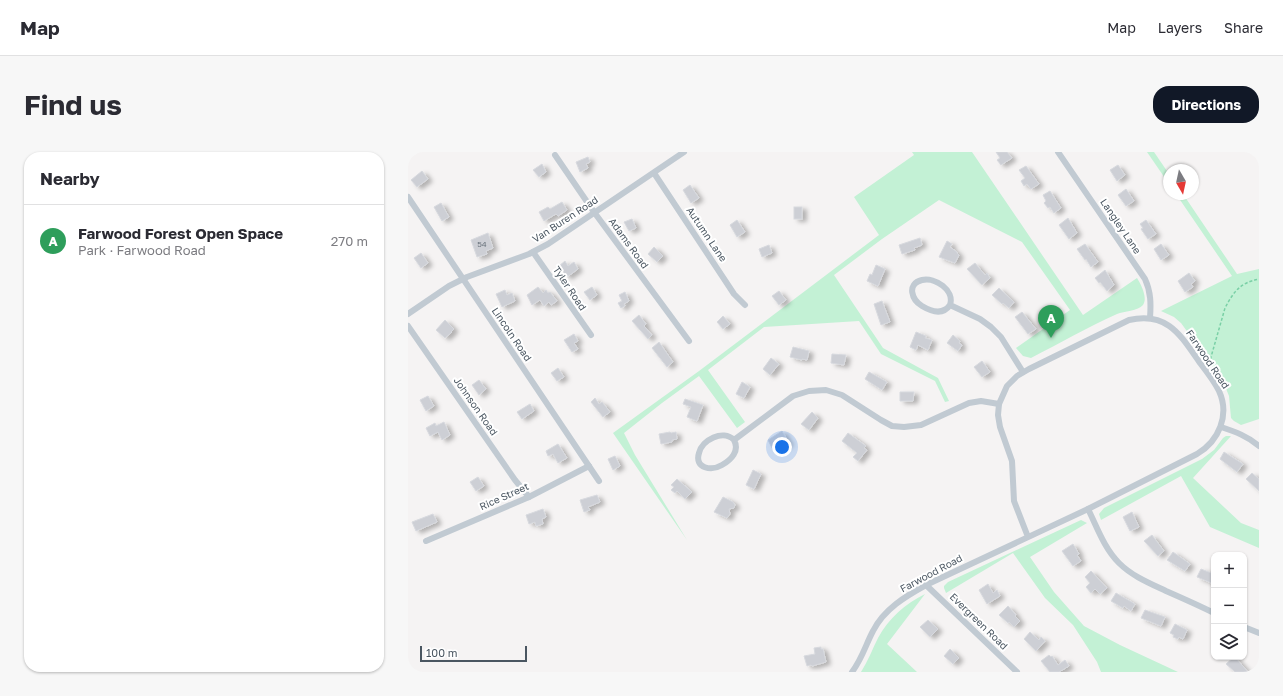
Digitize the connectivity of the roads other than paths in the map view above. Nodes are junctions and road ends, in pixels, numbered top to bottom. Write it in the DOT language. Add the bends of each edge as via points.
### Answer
graph roads {
  1 [pos="684,152"];
  2 [pos="1058,152"];
  3 [pos="555,155"];
  4 [pos="654,172"];
  5 [pos="408,197"];
  6 [pos="594,212"];
  7 [pos="533,252"];
  8 [pos="463,279"];
  9 [pos="950,305"];
  10 [pos="745,306"];
  11 [pos="408,314"];
  12 [pos="1150,318"];
  13 [pos="408,326"];
  14 [pos="591,335"];
  15 [pos="689,341"];
  16 [pos="1023,372"];
  17 [pos="998,404"];
  18 [pos="1221,427"];
  19 [pos="734,440"];
  20 [pos="1259,446"];
  21 [pos="589,466"];
  22 [pos="599,481"];
  23 [pos="529,497"];
  24 [pos="1088,509"];
  25 [pos="1028,537"];
  26 [pos="426,541"];
  27 [pos="926,585"];
  28 [pos="1211,612"];
  29 [pos="1247,627"];
  30 [pos="1259,633"];
  31 [pos="852,672"];
  32 [pos="1017,672"];
  1 -- 4 [label="street, Van Buren Road"];
  2 -- 12 [label="street, Langley Lane" via="1148,285 1151,298"];
  3 -- 6 [label="street, Adams Road"];
  4 -- 6 [label="street, Van Buren Road"];
  4 -- 10 [label="street, Autumn Lane" via="734,294"];
  5 -- 8 [label="street, Lincoln Road"];
  6 -- 7 [label="street, Van Buren Road"];
  6 -- 15 [label="street, Adams Road"];
  7 -- 8 [label="street, Van Buren Road"];
  7 -- 14 [label="street, Tyler Road"];
  8 -- 11 [label="street, Van Buren Road"];
  8 -- 21 [label="street, Lincoln Road"];
  9 -- 9 [label="street" via="940,312 926,308 914,300 914,287 924,280 938,284 949,292"];
  9 -- 16 [label="street" via="980,319 996,332"];
  12 -- 16 [label="street, Farwood Road" via="1122,322"];
  12 -- 18 [label="street, Farwood Road" via="1175,329 1216,386 1222,399 1224,413"];
  13 -- 23 [label="street, Johnson Road"];
  16 -- 17 [label="street, Farwood Road" via="1007,386"];
  17 -- 19 [label="street" via="981,401 969,403 921,425 904,428 892,426 842,395 826,390 809,390 793,396"];
  17 -- 25 [label="street" via="1000,427 1013,469 1014,501"];
  18 -- 20 [label="street" via="1250,438"];
  18 -- 24 [label="street, Farwood Road" via="1214,440 1198,454"];
  19 -- 19 [label="street" via="735,452 725,463 712,469 701,464 699,452 709,441 722,435"];
  21 -- 22 [label="street, Lincoln Road"];
  21 -- 23 [label="street, Rice Street"];
  23 -- 26 [label="street, Rice Street"];
  24 -- 25 [label="street, Farwood Road"];
  24 -- 28 [label="street" via="1104,542 1128,571"];
  25 -- 27 [label="street, Farwood Road"];
  27 -- 31 [label="street, Farwood Road" via="885,614 873,631"];
  27 -- 32 [label="street, Evergreen Road"];
  29 -- 30 [label="street"];
}
